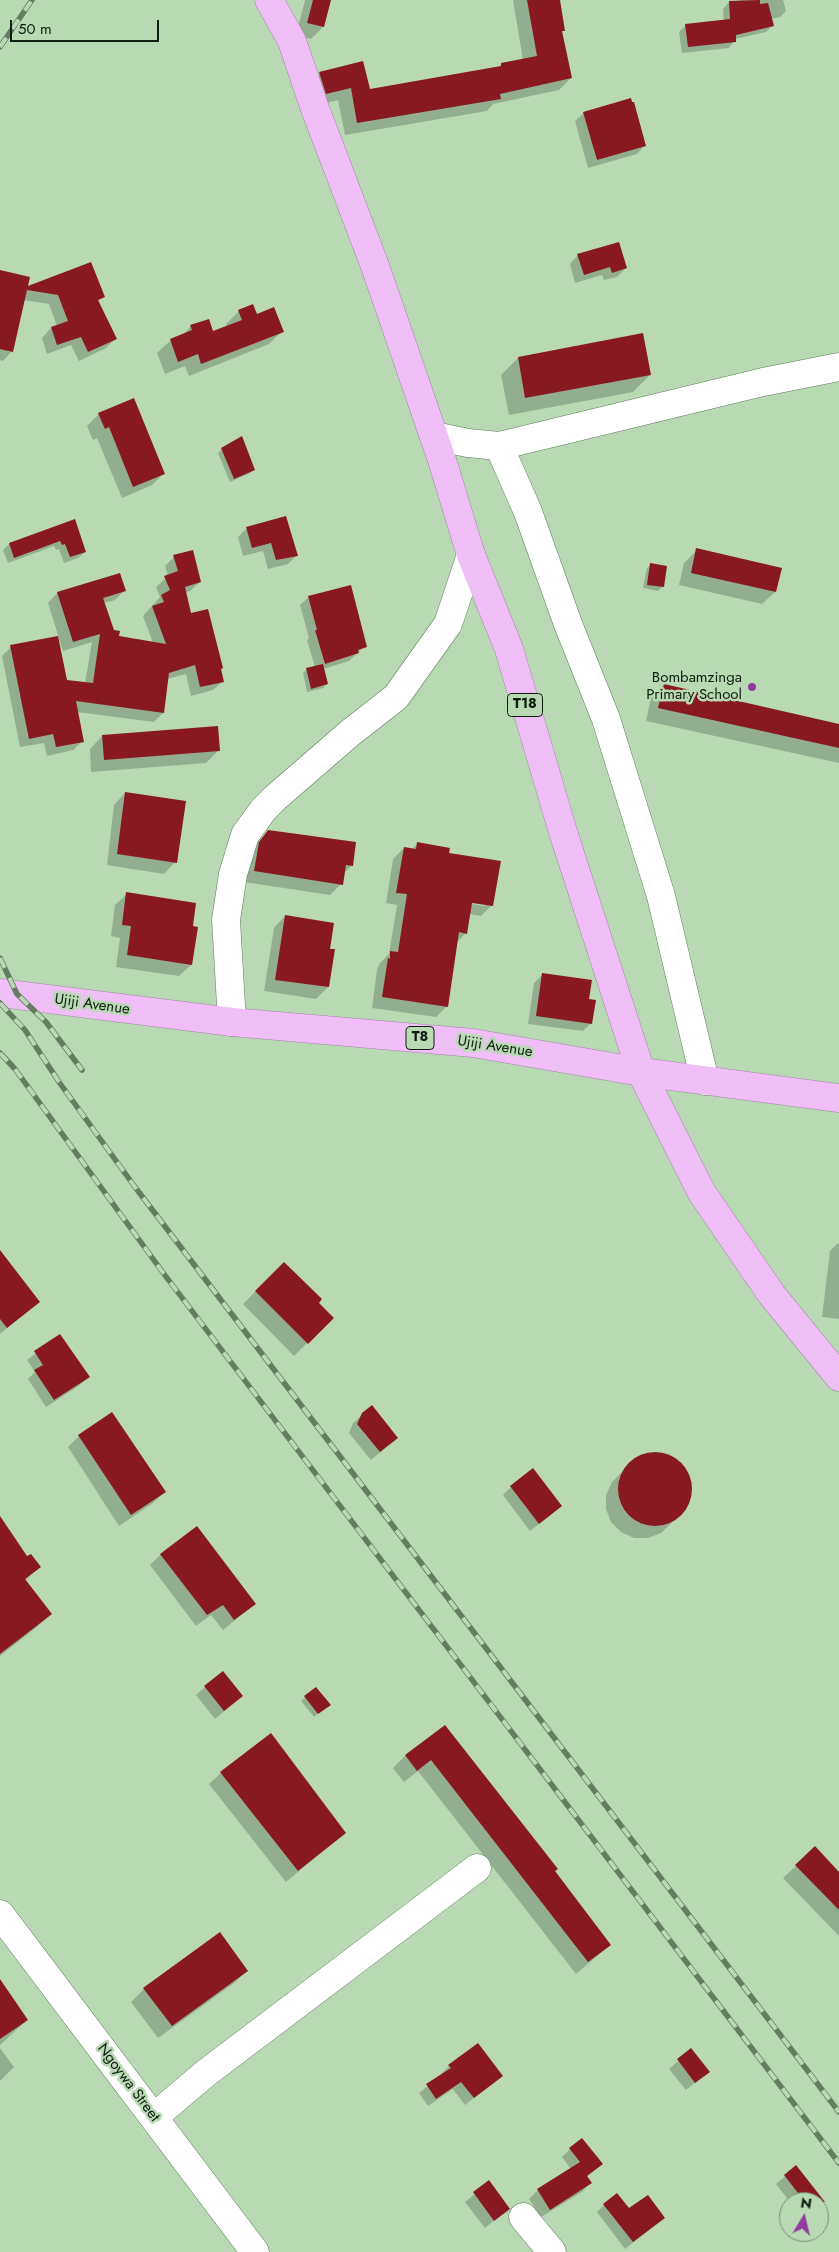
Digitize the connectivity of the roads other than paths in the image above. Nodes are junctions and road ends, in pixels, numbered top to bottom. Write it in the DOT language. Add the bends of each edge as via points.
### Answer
graph roads {
  1 [pos="269,0"];
  2 [pos="839,367"];
  3 [pos="434,436"];
  4 [pos="499,446"];
  5 [pos="471,554"];
  6 [pos="0,993"];
  7 [pos="232,1022"];
  8 [pos="642,1072"];
  9 [pos="705,1081"];
  10 [pos="839,1098"];
  11 [pos="839,1377"];
  12 [pos="478,1868"];
  13 [pos="0,1914"];
  14 [pos="154,2117"];
  15 [pos="523,2217"];
  16 [pos="255,2252"];
  17 [pos="552,2252"];
  1 -- 3 [label="highway, T18" via="292,41"];
  2 -- 4 [label="street" via="763,382"];
  3 -- 4 [label="street" via="468,444"];
  3 -- 5 [label="highway, T18"];
  4 -- 9 [label="street" via="528,512 606,719 661,896"];
  5 -- 7 [label="street" via="448,624 396,696 275,798 245,836 233,874 226,920"];
  5 -- 8 [label="highway, T18" via="509,648 563,832"];
  6 -- 7 [label="highway, Ujiji Avenue / T8"];
  7 -- 8 [label="highway, Ujiji Avenue / T8" via="473,1042"];
  8 -- 9 [label="highway, Ujiji Avenue / T8"];
  8 -- 11 [label="highway, T18" via="702,1193 772,1295"];
  9 -- 10 [label="highway, Ujiji Avenue / T8"];
  12 -- 14 [label="street" via="206,2073"];
  13 -- 14 [label="street, Ngoywa Street"];
  14 -- 16 [label="street, Ngoywa Street"];
  15 -- 17 [label="street"];
}
